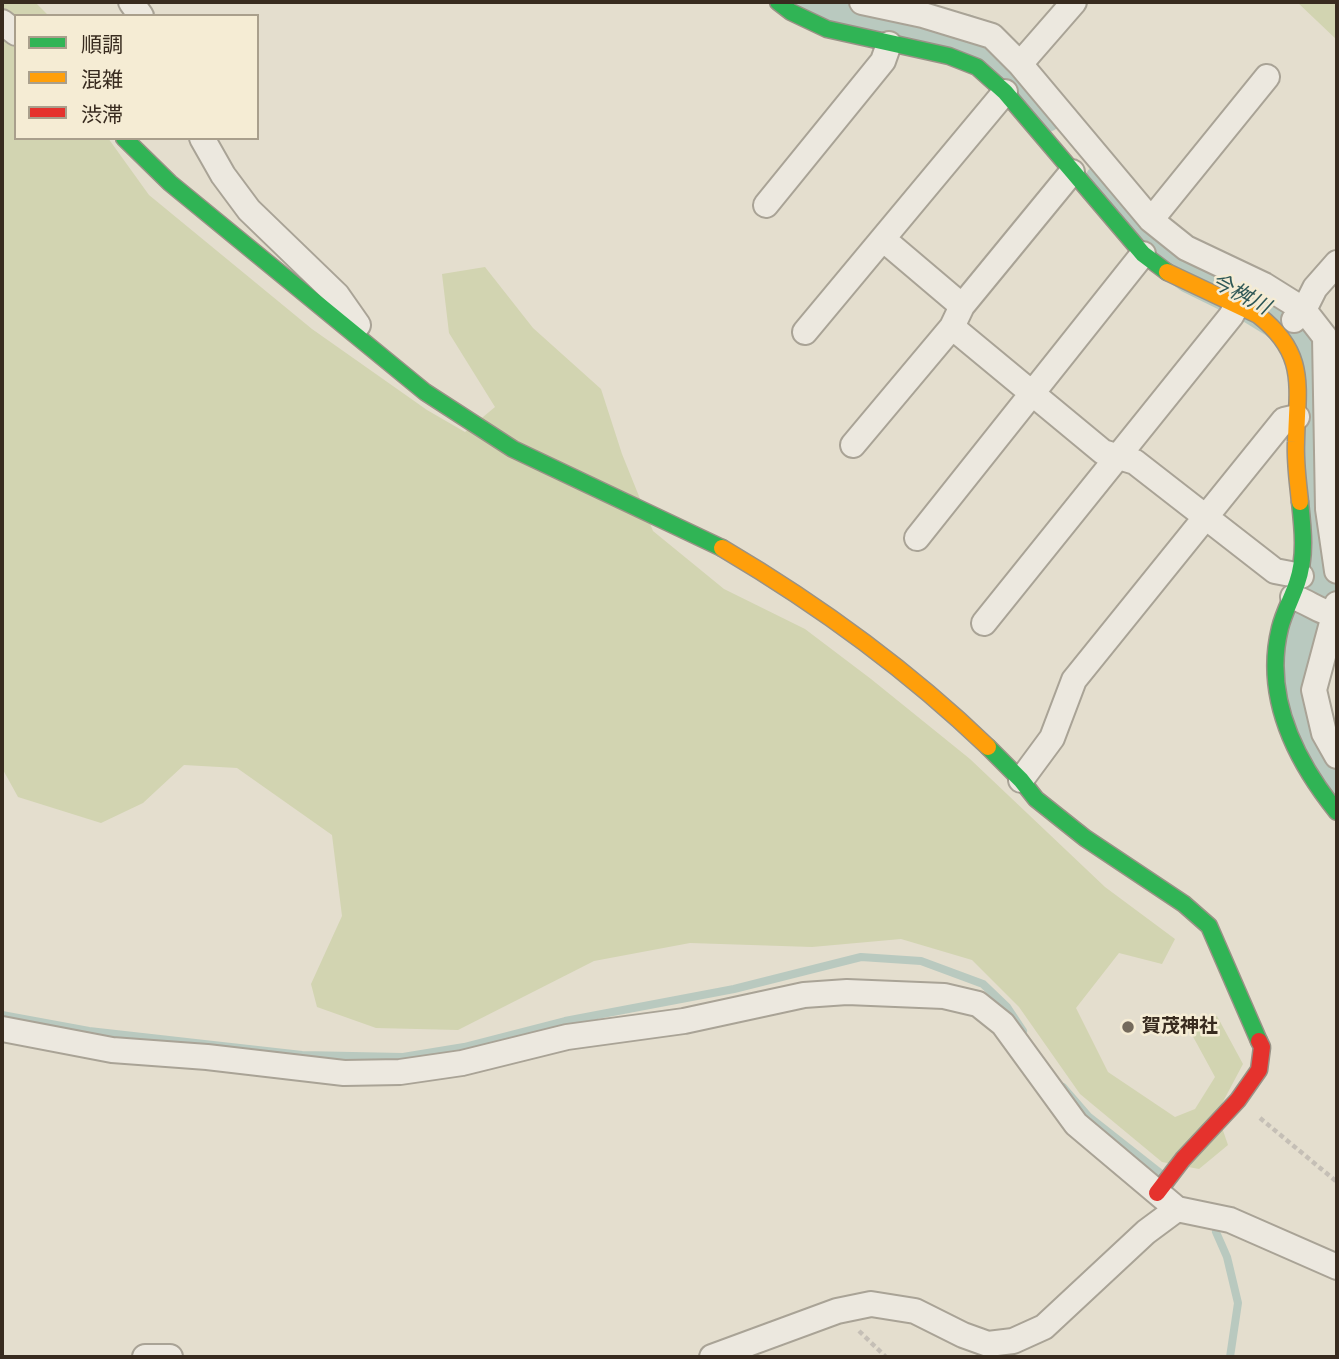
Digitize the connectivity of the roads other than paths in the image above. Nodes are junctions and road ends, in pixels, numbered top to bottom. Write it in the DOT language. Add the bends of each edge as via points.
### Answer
graph roads {
  1 [pos="862,2"];
  2 [pos="1074,2"];
  3 [pos="789,5"];
  4 [pos="927,8"];
  5 [pos="889,44"];
  6 [pos="1020,64"];
  7 [pos="1267,77"];
  8 [pos="1005,92"];
  9 [pos="126,140"];
  10 [pos="203,140"];
  11 [pos="1072,172"];
  12 [pos="766,205"];
  13 [pos="1151,220"];
  14 [pos="883,239"];
  15 [pos="1143,254"];
  16 [pos="1337,263"];
  17 [pos="1238,303"];
  18 [pos="1304,310"];
  19 [pos="957,317"];
  20 [pos="805,332"];
  21 [pos="1280,335"];
  22 [pos="358,338"];
  23 [pos="1031,392"];
  24 [pos="1297,417"];
  25 [pos="853,445"];
  26 [pos="1119,457"];
  27 [pos="1203,517"];
  28 [pos="917,538"];
  29 [pos="1337,571"];
  30 [pos="1297,587"];
  31 [pos="1336,611"];
  32 [pos="984,622"];
  33 [pos="1337,756"];
  34 [pos="1021,780"];
  35 [pos="1337,812"];
  36 [pos="2,1029"];
  37 [pos="1157,1193"];
  38 [pos="1177,1209"];
  39 [pos="1337,1266"];
  40 [pos="145,1357"];
  41 [pos="170,1357"];
  42 [pos="712,1357"];
  1 -- 4 [label="street"];
  2 -- 6 [label="street"];
  3 -- 5 [label="street" via="827,29"];
  4 -- 6 [label="street" via="992,36"];
  5 -- 8 [label="street" via="950,56 977,67"];
  5 -- 12 [label="street" via="883,61"];
  6 -- 13 [label="street"];
  7 -- 13 [label="street"];
  8 -- 11 [label="street"];
  8 -- 14 [label="street"];
  9 -- 22 [label="street" via="170,183"];
  10 -- 22 [label="street" via="249,210 337,295 360,329"];
  11 -- 15 [label="street"];
  11 -- 19 [label="street"];
  13 -- 18 [label="street" via="1186,248 1264,285"];
  14 -- 19 [label="street"];
  14 -- 20 [label="street"];
  15 -- 17 [label="street" via="1169,274"];
  15 -- 23 [label="street"];
  16 -- 18 [label="street" via="1315,288"];
  17 -- 21 [label="street" via="1255,311"];
  17 -- 26 [label="street"];
  18 -- 21 [label="street"];
  18 -- 29 [label="street" via="1325,337 1328,509"];
  19 -- 23 [label="street"];
  19 -- 25 [label="street"];
  21 -- 24 [label="street" via="1289,346 1299,376"];
  22 -- 34 [label="street" via="425,392 513,449 712,542 768,575 945,706"];
  23 -- 26 [label="street" via="1103,452"];
  23 -- 28 [label="street"];
  24 -- 27 [label="street" via="1284,420"];
  24 -- 30 [label="street" via="1295,453 1303,551"];
  26 -- 27 [label="street" via="1135,462"];
  26 -- 32 [label="street"];
  27 -- 30 [label="street"];
  27 -- 34 [label="street" via="1074,680 1052,738"];
  30 -- 31 [label="street" via="1321,612"];
  30 -- 35 [label="street" via="1281,627 1275,660 1278,701 1287,733"];
  31 -- 33 [label="street" via="1314,690 1324,733"];
  34 -- 37 [label="street" via="1036,799 1085,838 1209,926 1262,1047 1259,1070 1238,1100"];
  36 -- 37 [label="street" via="112,1050 344,1073 400,1072 804,995 944,996 978,1004 1003,1024 1076,1124"];
  37 -- 38 [label="street"];
  38 -- 39 [label="street" via="1230,1220"];
  38 -- 42 [label="street" via="1044,1327 1013,1341 988,1344 915,1311 871,1304 837,1311"];
  40 -- 41 [label="street"];
}
